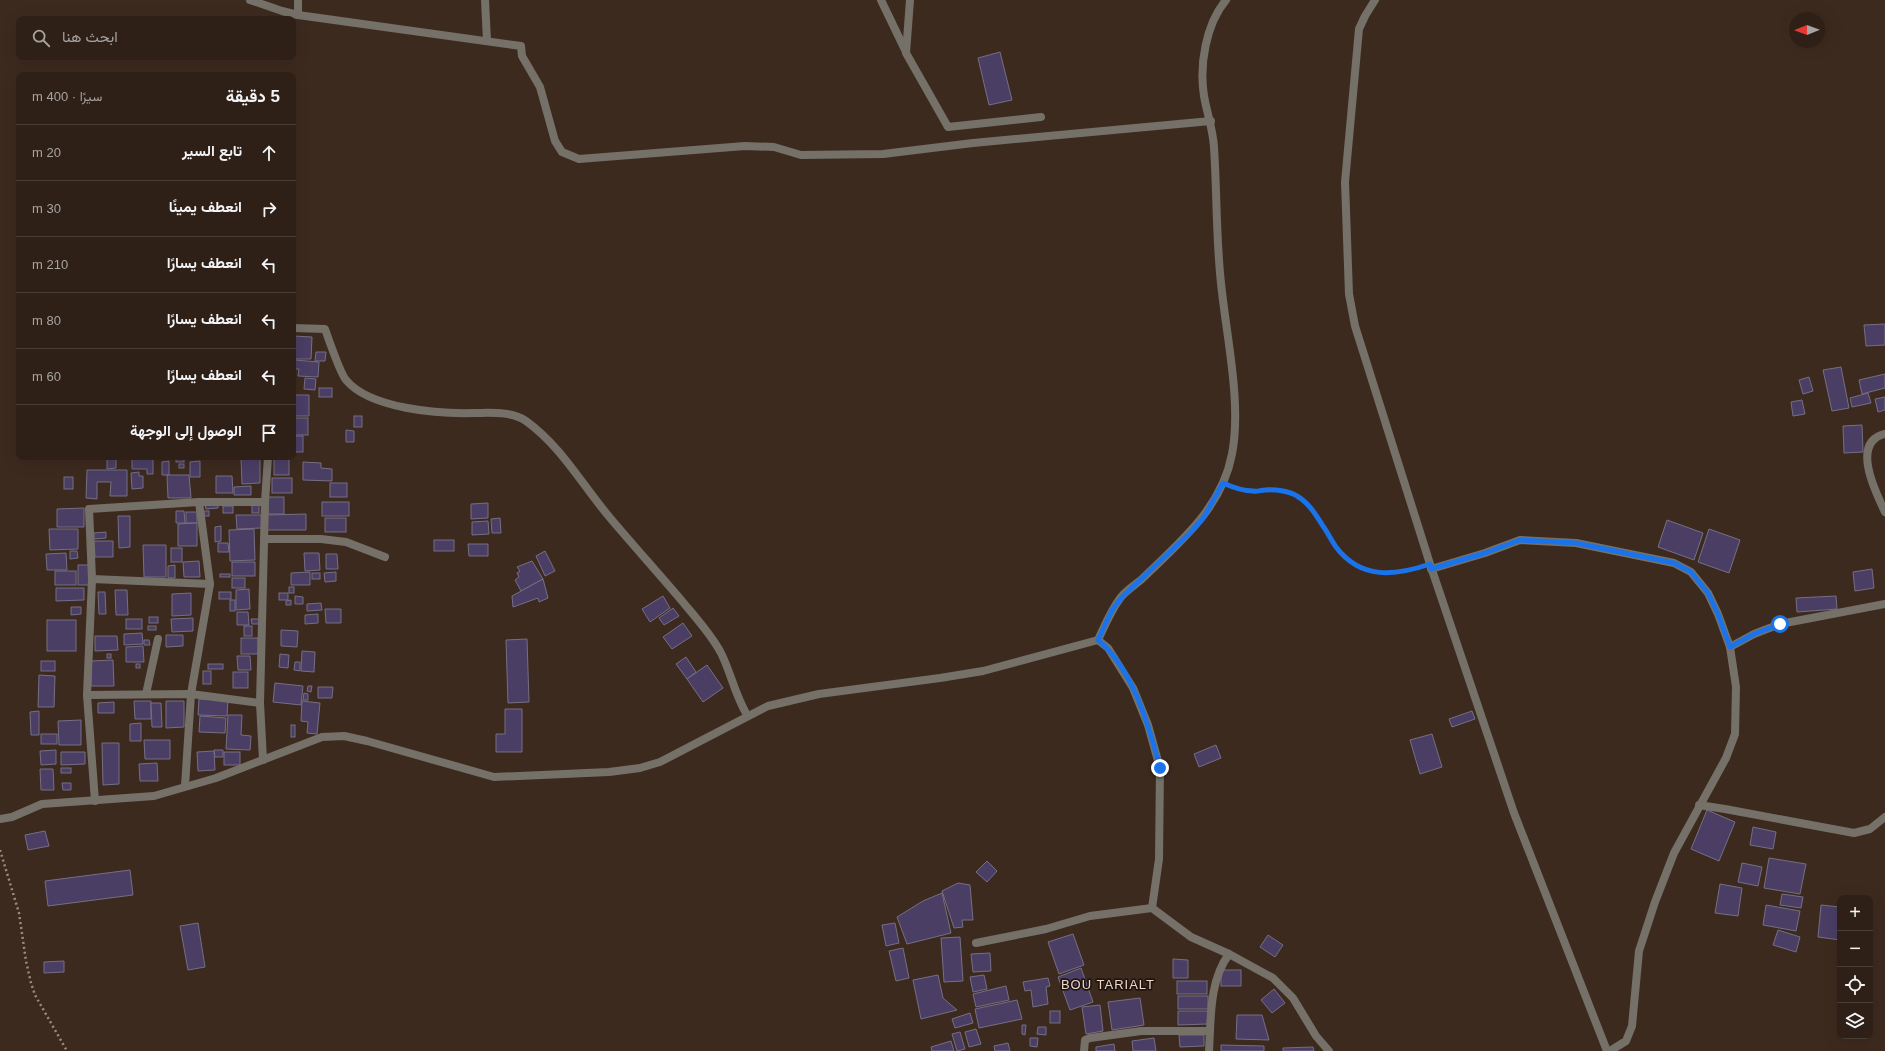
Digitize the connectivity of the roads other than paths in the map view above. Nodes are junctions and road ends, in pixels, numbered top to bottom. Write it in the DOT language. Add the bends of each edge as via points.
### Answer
graph roads {
  1 [pos="250,0"];
  2 [pos="298,0"];
  3 [pos="485,0"];
  4 [pos="881,0"];
  5 [pos="910,0"];
  6 [pos="1226,0"];
  7 [pos="1376,0"];
  8 [pos="298,15"];
  9 [pos="487,41"];
  10 [pos="906,53"];
  11 [pos="1040,117"];
  12 [pos="1211,122"];
  13 [pos="296,328"];
  14 [pos="1885,434"];
  15 [pos="268,460"];
  16 [pos="198,502"];
  17 [pos="265,502"];
  18 [pos="1885,512"];
  19 [pos="264,538"];
  20 [pos="384,557"];
  21 [pos="1431,567"];
  22 [pos="92,578"];
  23 [pos="210,584"];
  24 [pos="1885,604"];
  25 [pos="158,639"];
  26 [pos="1098,640"];
  27 [pos="1730,647"];
  28 [pos="87,694"];
  29 [pos="146,694"];
  30 [pos="191,694"];
  31 [pos="260,703"];
  32 [pos="748,715"];
  33 [pos="262,760"];
  34 [pos="185,786"];
  35 [pos="95,801"];
  36 [pos="1699,806"];
  37 [pos="1885,817"];
  38 [pos="0,819"];
  39 [pos="1152,908"];
  40 [pos="976,943"];
  41 [pos="1229,954"];
  42 [pos="1210,1031"];
  43 [pos="1084,1051"];
  44 [pos="1209,1051"];
  45 [pos="1329,1051"];
  46 [pos="1608,1051"];
  1 -- 8 [label="street"];
  2 -- 8 [label="street"];
  3 -- 9 [label="street"];
  4 -- 10 [label="street"];
  5 -- 10 [label="street"];
  6 -- 12 [label="street" via="1215,16 1204,58 1204,97"];
  7 -- 21 [label="street" via="1359,29 1345,182 1349,294 1363,353"];
  8 -- 9 [label="street"];
  9 -- 12 [label="street" via="521,46 522,56 540,87 555,141 562,152 579,159 745,146 774,147 801,155 883,154 973,143"];
  10 -- 11 [label="street" via="948,127"];
  12 -- 26 [label="street" via="1221,282 1234,401 1233,451 1223,483 1204,517 1122,597 1112,610"];
  13 -- 32 [label="street" via="325,329 345,380 378,402 428,412 508,414 525,420 544,435 576,472 610,518 697,618 721,652 738,701"];
  14 -- 18 [label="street" via="1870,444 1867,458 1872,481"];
  15 -- 17 [label="street"];
  16 -- 17 [label="street"];
  16 -- 22 [label="street" via="89,509"];
  16 -- 23 [label="street"];
  17 -- 19 [label="street"];
  19 -- 20 [label="street" via="346,542"];
  19 -- 31 [label="street"];
  21 -- 27 [label="street" via="1485,553 1520,540 1576,543 1674,563 1691,572 1708,593"];
  21 -- 46 [label="street" via="1514,813"];
  22 -- 23 [label="street"];
  22 -- 28 [label="street"];
  23 -- 30 [label="street"];
  24 -- 27 [label="street" via="1780,624"];
  25 -- 29 [label="street"];
  26 -- 32 [label="street" via="983,671 819,694 768,706"];
  26 -- 39 [label="street" via="1108,648 1133,688 1148,725 1160,768 1160,859"];
  27 -- 36 [label="street" via="1736,688 1735,734 1726,758"];
  28 -- 29 [label="street"];
  28 -- 35 [label="street"];
  29 -- 30 [label="street"];
  30 -- 31 [label="street"];
  30 -- 34 [label="street"];
  31 -- 33 [label="street"];
  32 -- 33 [label="street" via="660,762 640,768 609,772 494,777 344,736 312,739"];
  33 -- 34 [label="street" via="216,778"];
  34 -- 35 [label="street" via="154,796"];
  35 -- 38 [label="street" via="42,804 12,817"];
  36 -- 37 [label="street" via="1854,833 1870,829"];
  36 -- 46 [label="street" via="1674,853 1639,951 1632,1026 1626,1041"];
  39 -- 40 [label="street" via="1090,916"];
  39 -- 41 [label="street" via="1191,936"];
  41 -- 42 [label="street" via="1218,971 1215,983"];
  41 -- 45 [label="street" via="1273,978 1300,1008 1316,1036"];
  42 -- 43 [label="street" via="1141,1031 1090,1038 1085,1040"];
  42 -- 44 [label="street"];
}
